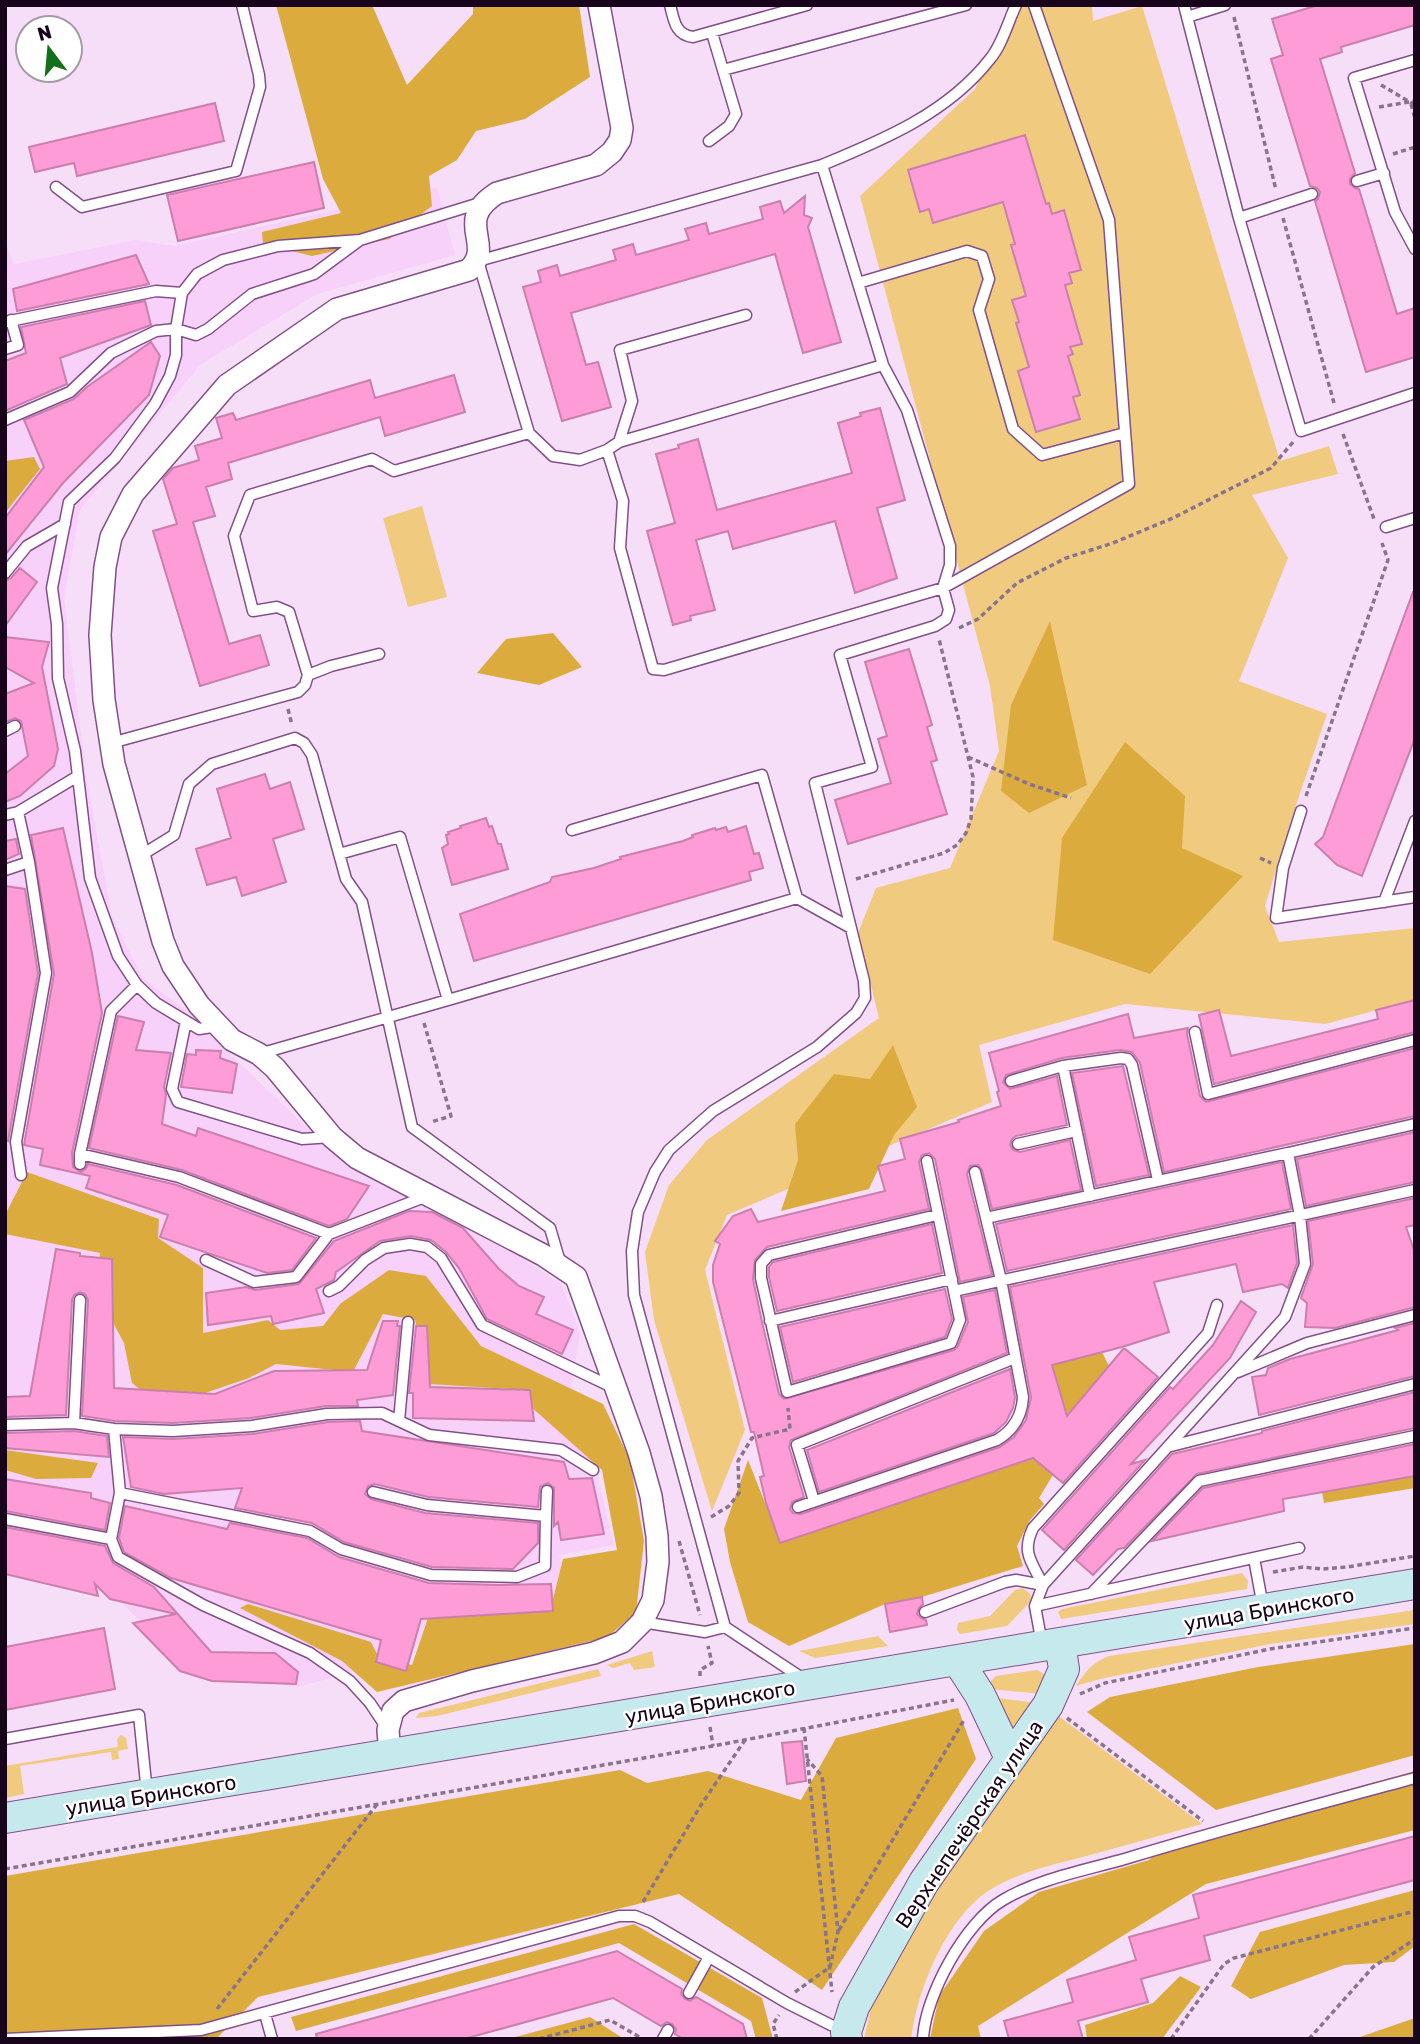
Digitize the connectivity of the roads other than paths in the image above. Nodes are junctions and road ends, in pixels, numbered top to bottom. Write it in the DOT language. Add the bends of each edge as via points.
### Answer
graph roads {
  1 [pos="242,5"];
  2 [pos="599,5"];
  3 [pos="670,5"];
  4 [pos="807,5"];
  5 [pos="967,5"];
  6 [pos="1016,5"];
  7 [pos="1034,5"];
  8 [pos="1225,5"];
  9 [pos="1186,11"];
  10 [pos="712,33"];
  11 [pos="1415,61"];
  12 [pos="723,70"];
  13 [pos="709,141"];
  14 [pos="822,165"];
  15 [pos="1384,173"];
  16 [pos="1357,181"];
  17 [pos="56,187"];
  18 [pos="1312,194"];
  19 [pos="483,202"];
  20 [pos="1239,218"];
  21 [pos="360,240"];
  22 [pos="1415,249"];
  23 [pos="478,261"];
  24 [pos="858,284"];
  25 [pos="182,293"];
  26 [pos="746,315"];
  27 [pos="8,321"];
  28 [pos="176,329"];
  29 [pos="5,349"];
  30 [pos="883,365"];
  31 [pos="1415,393"];
  32 [pos="5,420"];
  33 [pos="529,433"];
  34 [pos="1125,433"];
  35 [pos="619,442"];
  36 [pos="607,450"];
  37 [pos="1415,518"];
  38 [pos="65,524"];
  39 [pos="1383,531"];
  40 [pos="5,573"];
  41 [pos="943,588"];
  42 [pos="379,654"];
  43 [pos="308,675"];
  44 [pos="111,743"];
  45 [pos="78,776"];
  46 [pos="1301,811"];
  47 [pos="18,812"];
  48 [pos="5,815"];
  49 [pos="1415,821"];
  50 [pos="572,831"];
  51 [pos="339,854"];
  52 [pos="140,856"];
  53 [pos="29,862"];
  54 [pos="5,870"];
  55 [pos="1415,897"];
  56 [pos="797,898"];
  57 [pos="1384,902"];
  58 [pos="851,928"];
  59 [pos="137,985"];
  60 [pos="448,1000"];
  61 [pos="387,1017"];
  62 [pos="186,1021"];
  63 [pos="219,1026"];
  64 [pos="1195,1032"];
  65 [pos="1415,1040"];
  66 [pos="258,1054"];
  67 [pos="1063,1066"];
  68 [pos="1012,1081"];
  69 [pos="1415,1124"];
  70 [pos="1076,1131"];
  71 [pos="332,1137"];
  72 [pos="1018,1144"];
  73 [pos="1288,1153"];
  74 [pos="926,1161"];
  75 [pos="975,1172"];
  76 [pos="21,1175"];
  77 [pos="1158,1180"];
  78 [pos="1415,1190"];
  79 [pos="430,1195"];
  80 [pos="1090,1196"];
  81 [pos="937,1215"];
  82 [pos="1300,1216"];
  83 [pos="986,1218"];
  84 [pos="329,1234"];
  85 [pos="206,1260"];
  86 [pos="561,1267"];
  87 [pos="1001,1280"];
  88 [pos="953,1285"];
  89 [pos="329,1291"];
  90 [pos="80,1300"];
  91 [pos="1217,1304"];
  92 [pos="1415,1315"];
  93 [pos="770,1321"];
  94 [pos="408,1322"];
  95 [pos="1015,1358"];
  96 [pos="1236,1373"];
  97 [pos="1415,1384"];
  98 [pos="616,1389"];
  99 [pos="399,1421"];
  100 [pos="74,1423"];
  101 [pos="5,1425"];
  102 [pos="114,1429"];
  103 [pos="1415,1436"];
  104 [pos="1171,1446"];
  105 [pos="593,1471"];
  106 [pos="547,1490"];
  107 [pos="373,1492"];
  108 [pos="120,1493"];
  109 [pos="814,1501"];
  110 [pos="798,1507"];
  111 [pos="546,1516"];
  112 [pos="5,1518"];
  113 [pos="111,1539"];
  114 [pos="1299,1548"];
  115 [pos="1254,1558"];
  116 [pos="1415,1584"];
  117 [pos="1043,1585"];
  118 [pos="1091,1594"];
  119 [pos="1035,1606"];
  120 [pos="1263,1610"];
  121 [pos="925,1612"];
  122 [pos="642,1622"];
  123 [pos="725,1627"];
  124 [pos="1052,1645"];
  125 [pos="958,1661"];
  126 [pos="812,1685"];
  127 [pos="5,1739"];
  128 [pos="389,1743"];
  129 [pos="1010,1758"];
  130 [pos="1415,1778"];
  131 [pos="148,1795"];
  132 [pos="5,1818"];
  133 [pos="709,1956"];
  134 [pos="689,1993"];
  135 [pos="265,2014"];
  136 [pos="843,2033"];
  137 [pos="199,2035"];
  138 [pos="5,2039"];
  139 [pos="272,2039"];
  140 [pos="923,2039"];
  1 -- 17 [label="lane" via="260,88 236,171 82,207"];
  2 -- 19 [label="street" via="622,128 620,140 596,165 497,193"];
  3 -- 10 [label="lane" via="677,29 685,36"];
  4 -- 10 [label="lane"];
  5 -- 12 [label="lane"];
  6 -- 14 [label="lane" via="992,58 957,94 910,126"];
  7 -- 34 [label="lane" via="1109,220"];
  8 -- 9 [label="lane"];
  9 -- 20 [label="lane"];
  10 -- 12 [label="lane"];
  11 -- 15 [label="lane" via="1354,78"];
  12 -- 13 [label="lane" via="736,114 729,126"];
  14 -- 23 [label="lane"];
  14 -- 24 [label="lane"];
  15 -- 16 [label="lane"];
  15 -- 22 [label="lane" via="1395,212"];
  18 -- 20 [label="lane"];
  19 -- 21 [label="lane"];
  19 -- 23 [label="street" via="476,215"];
  20 -- 31 [label="lane" via="1301,431"];
  21 -- 25 [label="lane" via="278,246 223,260 197,274"];
  21 -- 28 [label="lane" via="314,274 252,294 208,330 196,335"];
  23 -- 33 [label="lane"];
  23 -- 44 [label="street" via="457,275 337,309 227,386 132,494 111,537 105,567 100,635"];
  24 -- 30 [label="lane"];
  24 -- 34 [label="lane" via="967,251 982,256 989,279 979,310 1013,429 1042,455"];
  25 -- 27 [label="lane" via="156,291"];
  25 -- 28 [label="lane"];
  26 -- 35 [label="lane" via="620,350 632,401"];
  27 -- 29 [label="lane" via="18,345"];
  28 -- 32 [label="lane" via="156,331 111,353 69,392"];
  28 -- 38 [label="lane" via="176,355 155,404 115,457 69,502"];
  30 -- 35 [label="lane"];
  30 -- 41 [label="lane" via="907,410 950,547"];
  33 -- 36 [label="lane" via="554,456 580,460"];
  33 -- 43 [label="lane" via="394,471 372,459 250,495 234,536 253,611 277,607 289,612"];
  34 -- 41 [label="lane" via="1129,484"];
  35 -- 36 [label="lane"];
  36 -- 41 [label="lane" via="623,501 620,548 653,669 664,670"];
  37 -- 39 [label="lane"];
  38 -- 40 [label="lane" via="27,546"];
  38 -- 45 [label="lane" via="52,588 58,678"];
  41 -- 58 [label="lane" via="946,619 840,655 872,767 815,783"];
  42 -- 43 [label="lane"];
  43 -- 44 [label="lane" via="298,692"];
  44 -- 52 [label="street"];
  45 -- 47 [label="lane"];
  45 -- 59 [label="lane" via="90,878 118,956"];
  46 -- 57 [label="lane" via="1283,868 1276,918"];
  47 -- 48 [label="lane"];
  47 -- 53 [label="lane"];
  49 -- 57 [label="lane"];
  50 -- 56 [label="lane" via="762,775"];
  51 -- 52 [label="lane" via="312,754 295,737 212,764 189,784 174,835"];
  51 -- 60 [label="lane" via="400,837"];
  51 -- 61 [label="lane" via="346,879 362,902"];
  52 -- 63 [label="street" via="173,966"];
  53 -- 54 [label="lane"];
  53 -- 76 [label="lane" via="46,973 16,1142"];
  55 -- 57 [label="lane"];
  56 -- 58 [label="lane"];
  56 -- 60 [label="lane"];
  58 -- 123 [label="lane" via="864,981 865,998 856,1013 817,1047 713,1111 668,1150 638,1212 632,1251 634,1294"];
  59 -- 62 [label="lane"];
  59 -- 84 [label="lane" via="111,1011 80,1159 179,1177"];
  60 -- 61 [label="lane"];
  61 -- 66 [label="lane"];
  61 -- 86 [label="lane" via="412,1127 550,1228"];
  62 -- 63 [label="lane" via="200,1029"];
  62 -- 71 [label="lane" via="172,1089 178,1102 302,1139"];
  63 -- 66 [label="street"];
  64 -- 65 [label="lane" via="1208,1094"];
  66 -- 71 [label="street"];
  67 -- 68 [label="lane"];
  67 -- 70 [label="lane"];
  67 -- 77 [label="lane" via="1128,1059"];
  69 -- 73 [label="lane"];
  70 -- 72 [label="lane"];
  70 -- 80 [label="lane"];
  71 -- 79 [label="street" via="356,1158"];
  73 -- 77 [label="lane"];
  73 -- 82 [label="lane"];
  74 -- 81 [label="lane"];
  75 -- 83 [label="lane"];
  77 -- 80 [label="lane"];
  78 -- 82 [label="lane"];
  79 -- 84 [label="lane"];
  79 -- 86 [label="street"];
  80 -- 83 [label="lane"];
  81 -- 88 [label="lane"];
  81 -- 93 [label="lane" via="769,1255 761,1264 761,1278"];
  82 -- 87 [label="lane"];
  82 -- 96 [label="lane" via="1305,1264 1284,1317"];
  83 -- 87 [label="lane"];
  84 -- 85 [label="lane" via="296,1276 254,1282"];
  86 -- 98 [label="street" via="576,1277"];
  87 -- 88 [label="lane"];
  87 -- 95 [label="lane"];
  88 -- 93 [label="lane"];
  88 -- 93 [label="lane" via="960,1320 951,1343 787,1392"];
  89 -- 98 [label="lane" via="384,1248 427,1247 441,1258 482,1325"];
  90 -- 100 [label="lane"];
  91 -- 117 [label="lane" via="1208,1333 1033,1528 1026,1543"];
  92 -- 96 [label="lane" via="1307,1343"];
  94 -- 99 [label="lane"];
  95 -- 109 [label="lane" via="1023,1412 1009,1433"];
  95 -- 109 [label="lane" via="797,1445"];
  96 -- 104 [label="lane"];
  97 -- 104 [label="lane"];
  98 -- 122 [label="street" via="651,1496 657,1536 653,1600"];
  99 -- 102 [label="lane" via="382,1413 327,1414 173,1431"];
  99 -- 105 [label="lane" via="429,1435 561,1450"];
  100 -- 101 [label="lane"];
  100 -- 102 [label="lane"];
  102 -- 108 [label="lane"];
  103 -- 118 [label="lane" via="1199,1481"];
  104 -- 117 [label="lane"];
  106 -- 111 [label="lane"];
  107 -- 111 [label="lane" via="427,1505"];
  108 -- 111 [label="lane" via="310,1531 341,1549 432,1575 517,1577 545,1566"];
  108 -- 113 [label="lane"];
  109 -- 110 [label="lane"];
  112 -- 113 [label="lane"];
  113 -- 128 [label="lane" via="118,1558 203,1605 310,1653 350,1681 370,1703"];
  114 -- 115 [label="lane"];
  115 -- 118 [label="lane"];
  115 -- 120 [label="lane"];
  116 -- 120 [label="main road, улица Бринского"];
  117 -- 119 [label="lane"];
  117 -- 121 [label="lane" via="1005,1582"];
  118 -- 119 [label="lane"];
  119 -- 124 [label="lane"];
  120 -- 124 [label="main road, улица Бринского"];
  122 -- 123 [label="lane" via="705,1632"];
  122 -- 128 [label="street" via="622,1642 594,1654 404,1701 393,1711"];
  123 -- 126 [label="lane"];
  124 -- 125 [label="main road, улица Бринского"];
  124 -- 129 [label="main road, Верхнепечёрская улица" via="1064,1669 1048,1705"];
  125 -- 126 [label="main road, улица Бринского"];
  125 -- 129 [label="main road" via="981,1695"];
  126 -- 128 [label="main road, улица Бринского"];
  127 -- 131 [label="lane" via="139,1715"];
  128 -- 131 [label="main road, улица Бринского"];
  129 -- 136 [label="main road, Верхнепечёрская улица" via="924,1882"];
  130 -- 140 [label="lane" via="1034,1886 1001,1901 972,1928 945,1970 932,1994"];
  131 -- 132 [label="main road, улица Бринского"];
  133 -- 134 [label="lane"];
  133 -- 135 [label="lane" via="650,1922 619,1916"];
  133 -- 136 [label="lane"];
  135 -- 137 [label="lane"];
  135 -- 139 [label="lane"];
  137 -- 138 [label="lane"];
}
